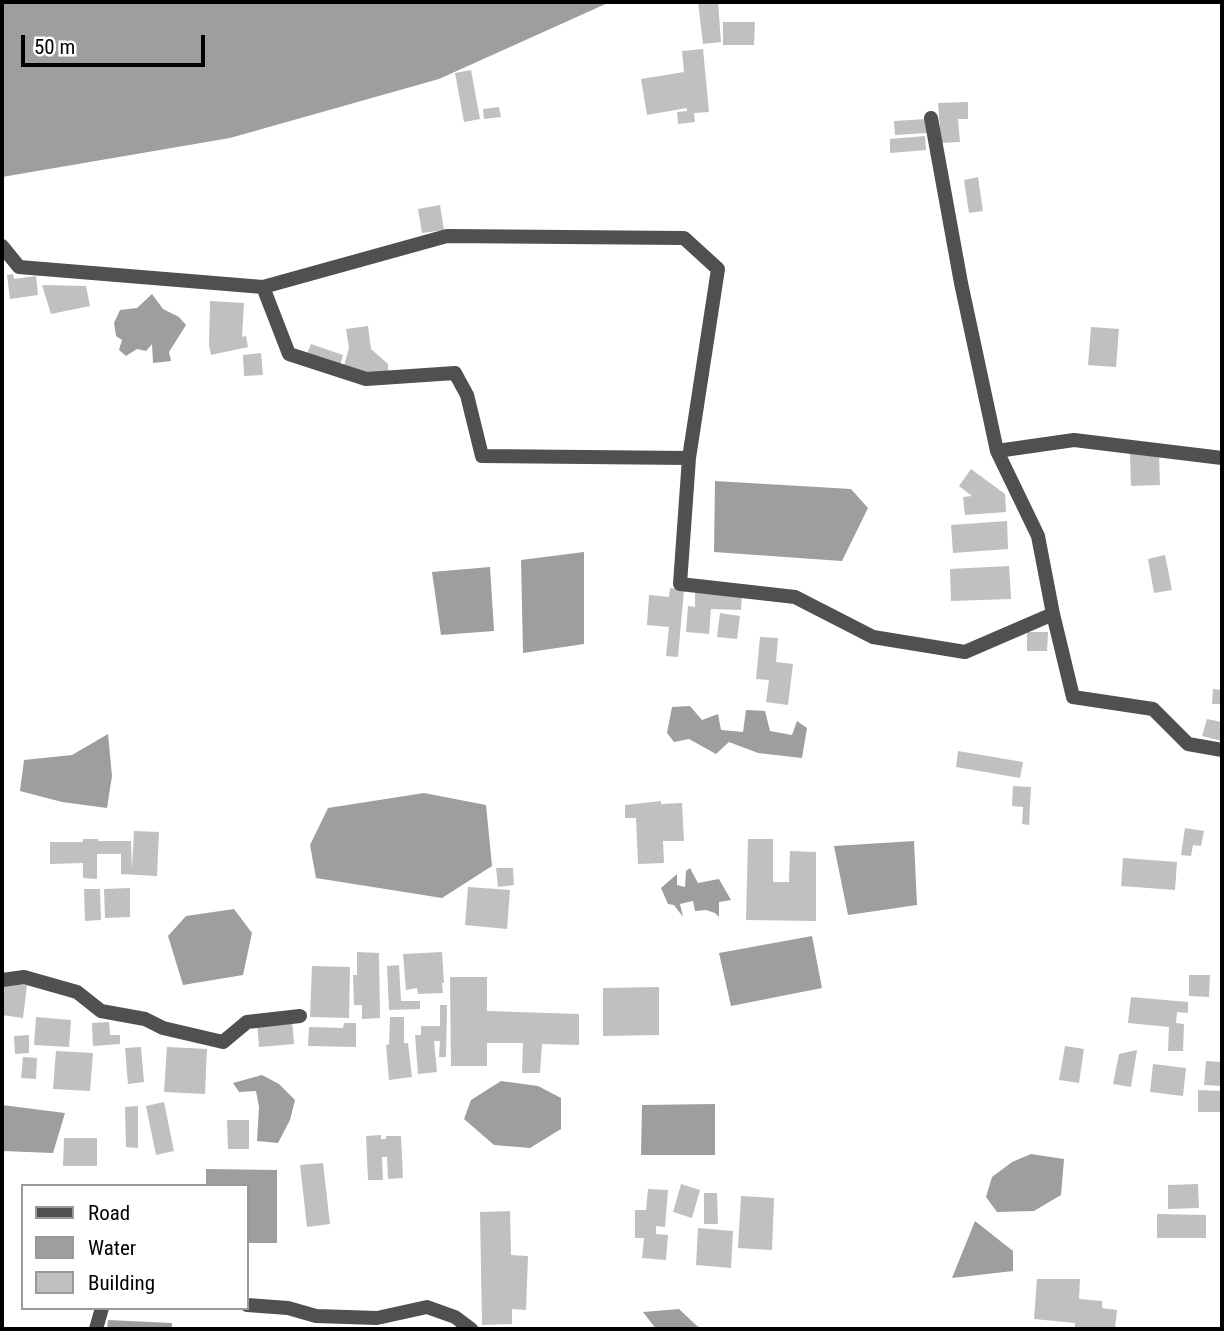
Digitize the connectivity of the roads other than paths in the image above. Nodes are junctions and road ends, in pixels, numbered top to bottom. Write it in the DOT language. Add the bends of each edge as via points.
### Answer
graph roads {
  1 [pos="931,118"];
  2 [pos="2,246"];
  3 [pos="263,287"];
  4 [pos="997,451"];
  5 [pos="689,458"];
  6 [pos="1222,458"];
  7 [pos="1053,614"];
  8 [pos="1222,750"];
  9 [pos="2,981"];
  10 [pos="300,1016"];
  11 [pos="248,1305"];
  12 [pos="101,1310"];
  13 [pos="96,1329"];
  14 [pos="471,1329"];
  1 -- 4 [label="street"];
  2 -- 3 [label="street" via="19,267"];
  3 -- 5 [label="street" via="289,354 366,379 456,373 467,394 482,456"];
  3 -- 5 [label="street" via="447,236 684,238 718,269"];
  4 -- 6 [label="street" via="1074,440"];
  4 -- 7 [label="street" via="1038,536"];
  5 -- 7 [label="street" via="680,584 795,597 873,637 965,652"];
  7 -- 8 [label="street" via="1073,697 1153,709 1188,744"];
  9 -- 10 [label="street" via="24,977 77,992 101,1011 223,1042 247,1022"];
  11 -- 14 [label="street" via="288,1308 316,1317 377,1318 426,1307"];
  12 -- 13 [label="street"];
}
